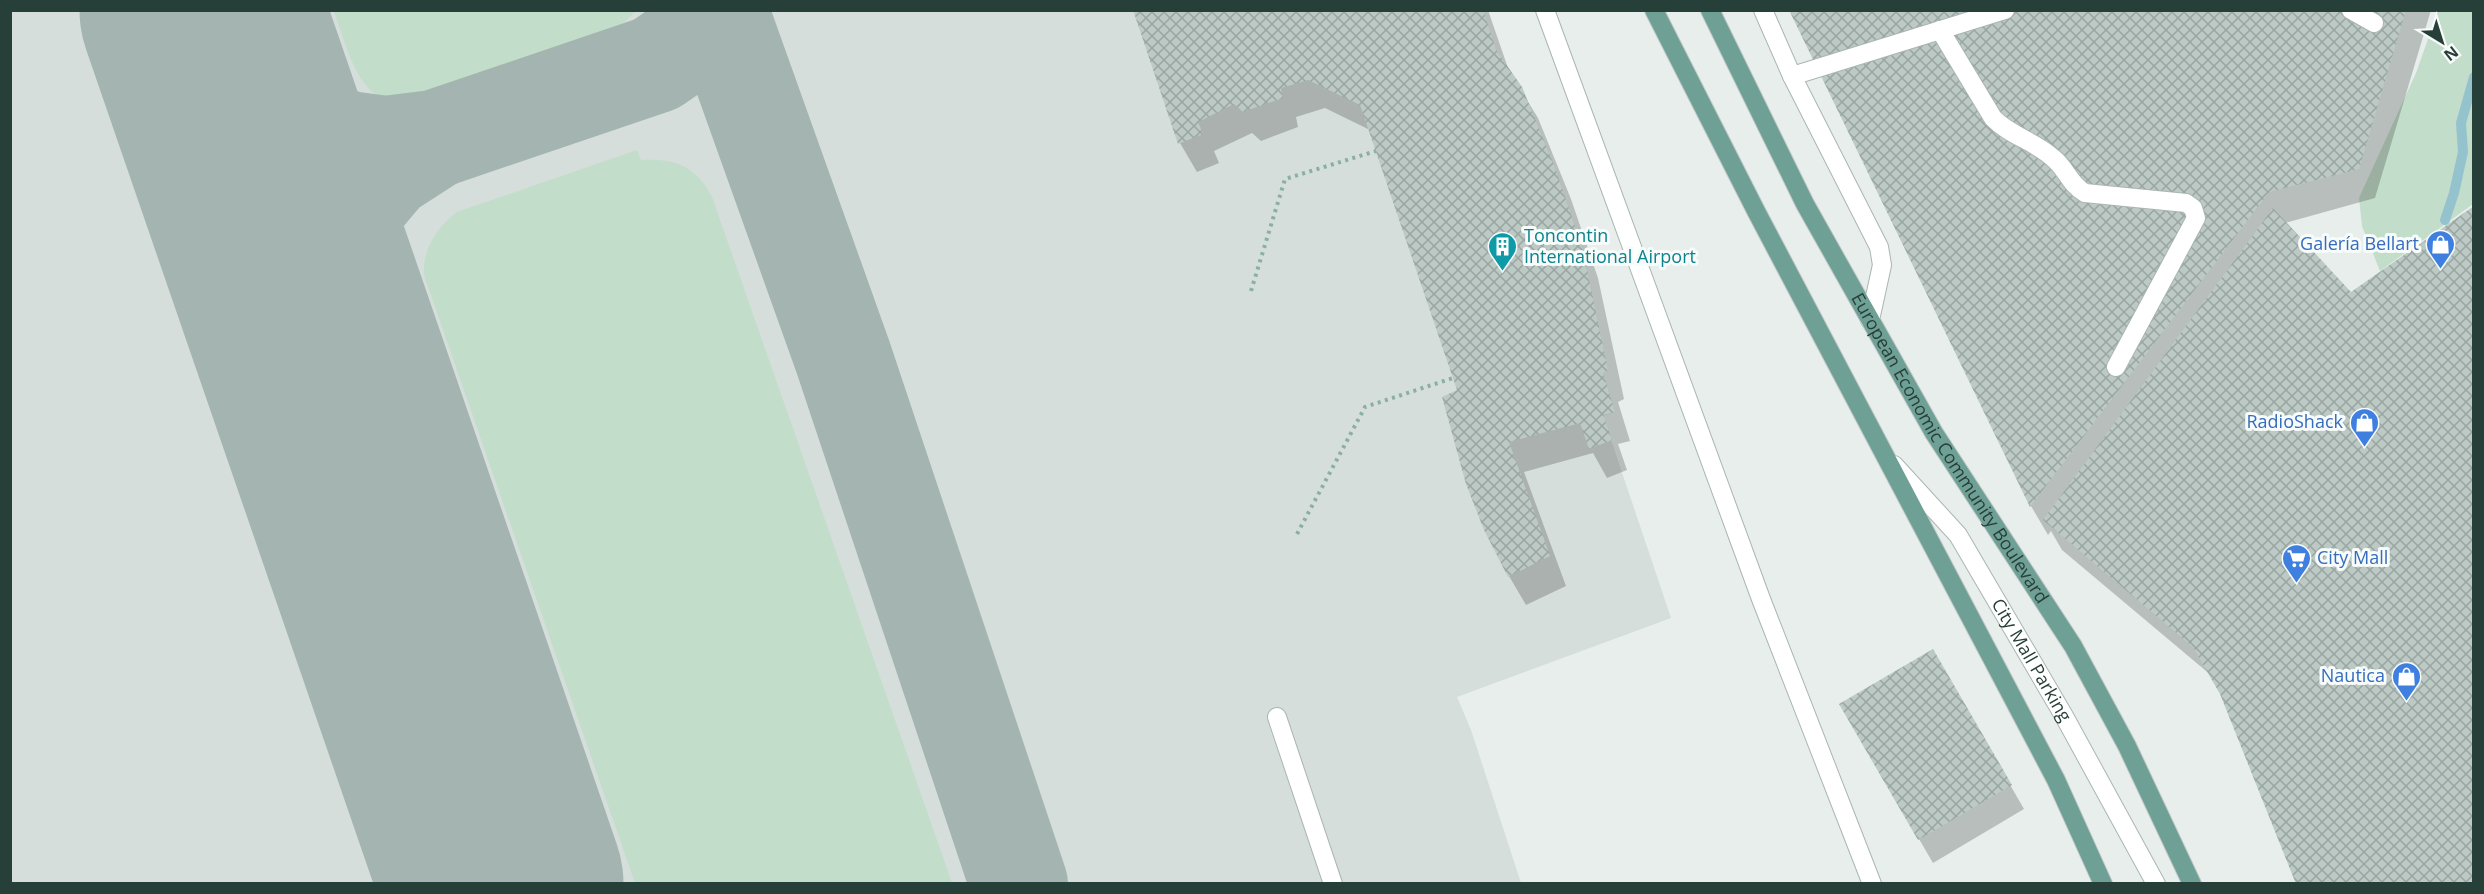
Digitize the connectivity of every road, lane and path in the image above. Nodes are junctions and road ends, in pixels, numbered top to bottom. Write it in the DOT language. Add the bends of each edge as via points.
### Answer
graph roads {
  1 [pos="1545,10"];
  2 [pos="1654,10"];
  3 [pos="1710,10"];
  4 [pos="1762,10"];
  5 [pos="2005,10"];
  6 [pos="2351,10"];
  7 [pos="2374,23"];
  8 [pos="1940,30"];
  9 [pos="1792,76"];
  10 [pos="1376,151"];
  11 [pos="1251,291"];
  12 [pos="1870,320"];
  13 [pos="2116,367"];
  14 [pos="1453,378"];
  15 [pos="1884,454"];
  16 [pos="1297,534"];
  17 [pos="1277,717"];
  18 [pos="1333,884"];
  19 [pos="1872,884"];
  20 [pos="2103,884"];
  21 [pos="2156,884"];
  22 [pos="2192,884"];
  1 -- 19 [label="lane" via="1761,599"];
  2 -- 15 [label="main road"];
  3 -- 12 [label="main road, European Economic Community Boulevard" via="1805,204"];
  4 -- 9 [label="lane"];
  5 -- 8 [label="lane"];
  6 -- 7 [label="lane"];
  8 -- 9 [label="lane"];
  8 -- 13 [label="lane" via="1993,118 2002,128 2055,158 2076,188 2085,193 2186,203 2193,208 2196,218"];
  9 -- 12 [label="lane" via="1881,255"];
  10 -- 11 [label="path" via="1285,179"];
  12 -- 22 [label="main road, European Economic Community Boulevard" via="1934,434 2073,646 2127,746"];
  14 -- 16 [label="path" via="1365,407"];
  15 -- 20 [label="main road" via="2056,780"];
  15 -- 21 [label="lane, City Mall Parking" via="1958,536 2064,716"];
  17 -- 18 [label="lane"];
}
